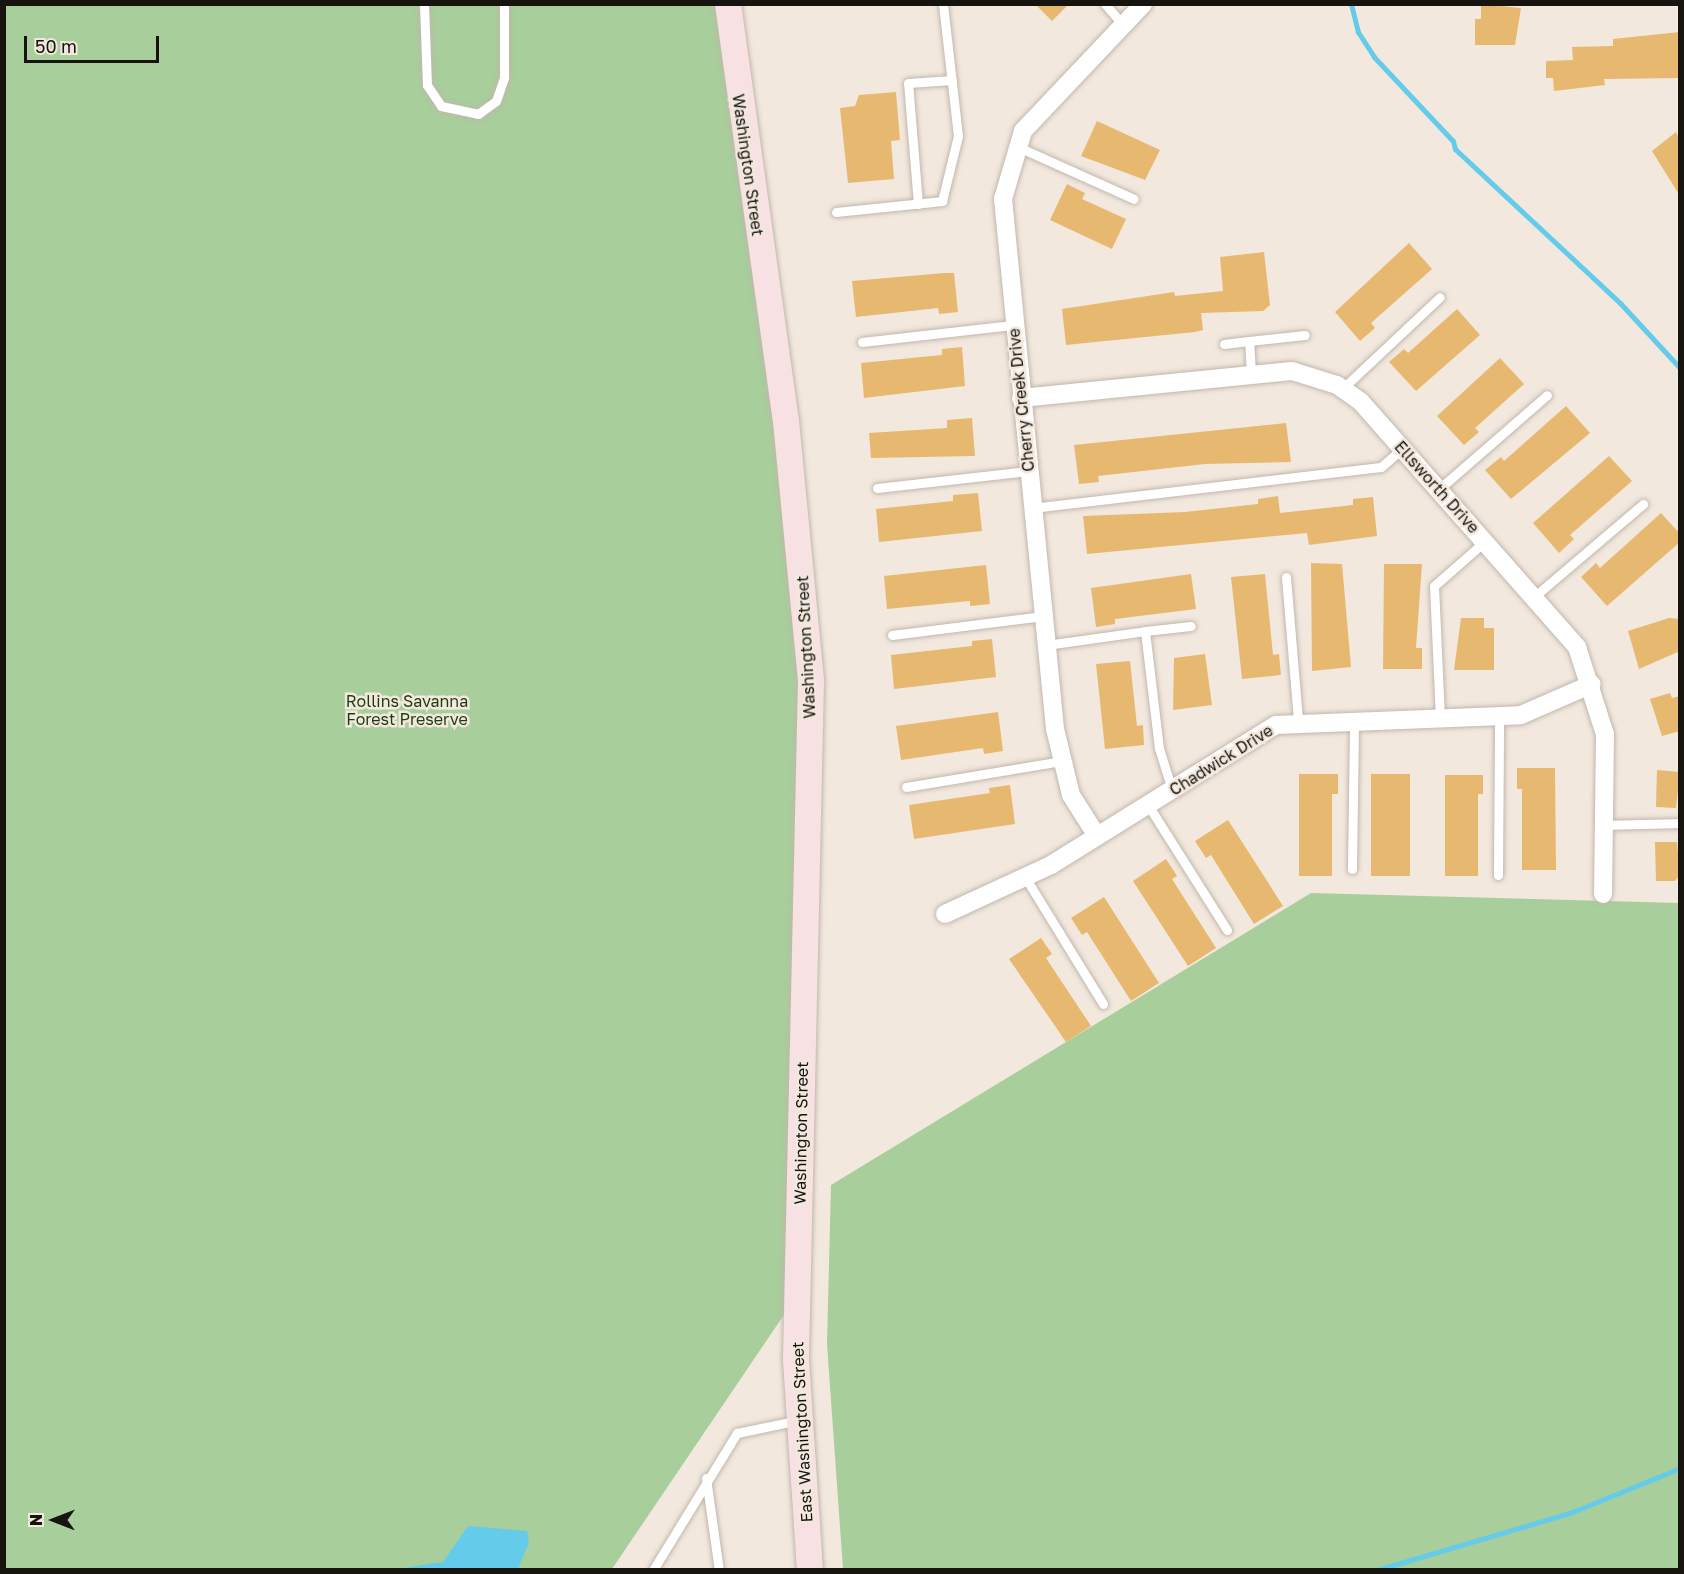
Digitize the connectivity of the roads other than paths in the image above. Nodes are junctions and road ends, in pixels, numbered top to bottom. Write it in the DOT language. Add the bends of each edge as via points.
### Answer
graph roads {
  1 [pos="424,4"];
  2 [pos="504,4"];
  3 [pos="728,4"];
  4 [pos="943,4"];
  5 [pos="1105,4"];
  6 [pos="1143,4"];
  7 [pos="1123,25"];
  8 [pos="952,80"];
  9 [pos="1017,146"];
  10 [pos="1134,200"];
  11 [pos="918,204"];
  12 [pos="836,212"];
  13 [pos="1440,297"];
  14 [pos="1012,325"];
  15 [pos="1305,335"];
  16 [pos="1249,341"];
  17 [pos="862,342"];
  18 [pos="1224,344"];
  19 [pos="1251,375"];
  20 [pos="1342,389"];
  21 [pos="1547,395"];
  22 [pos="1021,398"];
  23 [pos="1403,448"];
  24 [pos="1029,471"];
  25 [pos="877,488"];
  26 [pos="1439,489"];
  27 [pos="1643,504"];
  28 [pos="1032,508"];
  29 [pos="1485,541"];
  30 [pos="1286,577"];
  31 [pos="1535,596"];
  32 [pos="1044,616"];
  33 [pos="1191,626"];
  34 [pos="1145,631"];
  35 [pos="892,635"];
  36 [pos="1047,645"];
  37 [pos="1592,684"];
  38 [pos="1499,717"];
  39 [pos="1440,718"];
  40 [pos="1354,720"];
  41 [pos="1298,721"];
  42 [pos="1061,761"];
  43 [pos="906,787"];
  44 [pos="1172,790"];
  45 [pos="1148,805"];
  46 [pos="1680,823"];
  47 [pos="1605,825"];
  48 [pos="1097,836"];
  49 [pos="1352,868"];
  50 [pos="1498,875"];
  51 [pos="1025,877"];
  52 [pos="1603,894"];
  53 [pos="945,914"];
  54 [pos="1227,930"];
  55 [pos="1103,1004"];
  56 [pos="798,1294"];
  57 [pos="799,1420"];
  58 [pos="706,1479"];
  59 [pos="653,1569"];
  60 [pos="719,1569"];
  61 [pos="810,1569"];
  1 -- 2 [label="lane" via="427,85 441,106 478,114 496,101 504,78"];
  3 -- 56 [label="main road, Washington Street" via="788,432 811,681"];
  4 -- 8 [label="lane"];
  5 -- 7 [label="lane"];
  6 -- 7 [label="street, Cherry Creek Drive"];
  7 -- 9 [label="street, Cherry Creek Drive" via="1049,98"];
  8 -- 11 [label="lane" via="958,136 942,201"];
  8 -- 11 [label="lane" via="908,83"];
  9 -- 10 [label="lane"];
  9 -- 14 [label="street, Cherry Creek Drive" via="1003,199"];
  11 -- 12 [label="lane"];
  13 -- 20 [label="lane"];
  14 -- 17 [label="lane"];
  14 -- 22 [label="street, Cherry Creek Drive"];
  15 -- 16 [label="lane"];
  16 -- 18 [label="lane"];
  16 -- 19 [label="lane"];
  19 -- 20 [label="street, Ellsworth Drive" via="1292,371"];
  19 -- 22 [label="street, Ellsworth Drive"];
  20 -- 23 [label="street, Ellsworth Drive"];
  21 -- 26 [label="lane"];
  22 -- 24 [label="street, Cherry Creek Drive"];
  23 -- 26 [label="street, Ellsworth Drive"];
  23 -- 28 [label="lane" via="1381,467"];
  24 -- 25 [label="lane"];
  24 -- 28 [label="street, Cherry Creek Drive"];
  26 -- 29 [label="street, Ellsworth Drive"];
  27 -- 31 [label="lane"];
  28 -- 32 [label="street, Cherry Creek Drive"];
  29 -- 31 [label="street, Ellsworth Drive"];
  29 -- 39 [label="lane" via="1434,585"];
  30 -- 41 [label="lane"];
  31 -- 37 [label="street, Ellsworth Drive" via="1577,647"];
  32 -- 35 [label="lane"];
  32 -- 36 [label="street, Cherry Creek Drive"];
  33 -- 34 [label="lane"];
  34 -- 36 [label="lane"];
  34 -- 44 [label="lane" via="1159,748"];
  36 -- 42 [label="street, Cherry Creek Drive"];
  37 -- 38 [label="street, Chadwick Drive" via="1521,715"];
  37 -- 47 [label="street, Ellsworth Drive" via="1605,734"];
  38 -- 39 [label="street, Chadwick Drive"];
  38 -- 50 [label="lane"];
  39 -- 40 [label="street, Chadwick Drive"];
  40 -- 41 [label="street, Chadwick Drive"];
  40 -- 49 [label="lane"];
  41 -- 44 [label="street, Chadwick Drive" via="1276,725"];
  42 -- 43 [label="lane"];
  42 -- 48 [label="street, Cherry Creek Drive" via="1071,795"];
  44 -- 45 [label="street, Chadwick Drive"];
  45 -- 48 [label="street, Chadwick Drive"];
  45 -- 54 [label="lane"];
  46 -- 47 [label="lane"];
  47 -- 52 [label="street, Ellsworth Drive"];
  48 -- 51 [label="street, Chadwick Drive"];
  51 -- 53 [label="street, Chadwick Drive"];
  51 -- 55 [label="lane"];
  56 -- 57 [label="main road, East Washington Street"];
  57 -- 58 [label="lane" via="737,1433"];
  57 -- 61 [label="main road, East Washington Street"];
  58 -- 59 [label="lane"];
  58 -- 60 [label="lane"];
}
